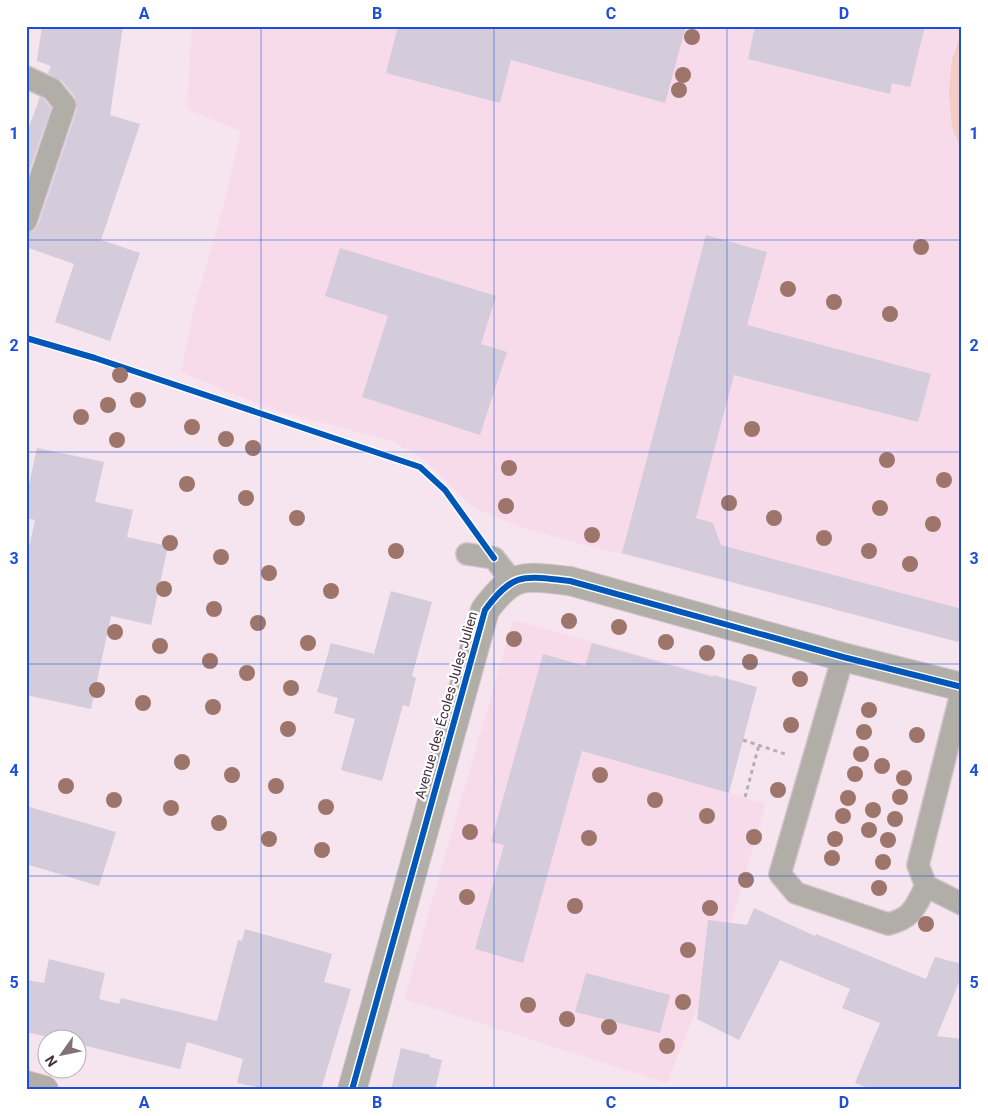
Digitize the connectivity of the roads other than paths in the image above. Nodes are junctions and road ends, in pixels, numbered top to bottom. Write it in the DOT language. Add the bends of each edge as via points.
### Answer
graph roads {
  1 [pos="26,77"];
  2 [pos="26,221"];
  3 [pos="467,554"];
  4 [pos="512,581"];
  5 [pos="842,657"];
  6 [pos="962,688"];
  7 [pos="926,886"];
  8 [pos="962,904"];
  9 [pos="26,1085"];
  10 [pos="44,1090"];
  11 [pos="352,1090"];
  1 -- 2 [label="lane" via="52,88 65,105"];
  3 -- 4 [label="lane" via="494,558"];
  4 -- 5 [label="street" via="532,577 570,581"];
  4 -- 11 [label="street, Avenue des Écoles Jules Julien" via="498,592 485,610"];
  5 -- 6 [label="street"];
  5 -- 7 [label="lane" via="780,874 796,893 888,924 902,920 914,910"];
  6 -- 7 [label="lane" via="918,865"];
  7 -- 8 [label="lane"];
  9 -- 10 [label="street"];
}
